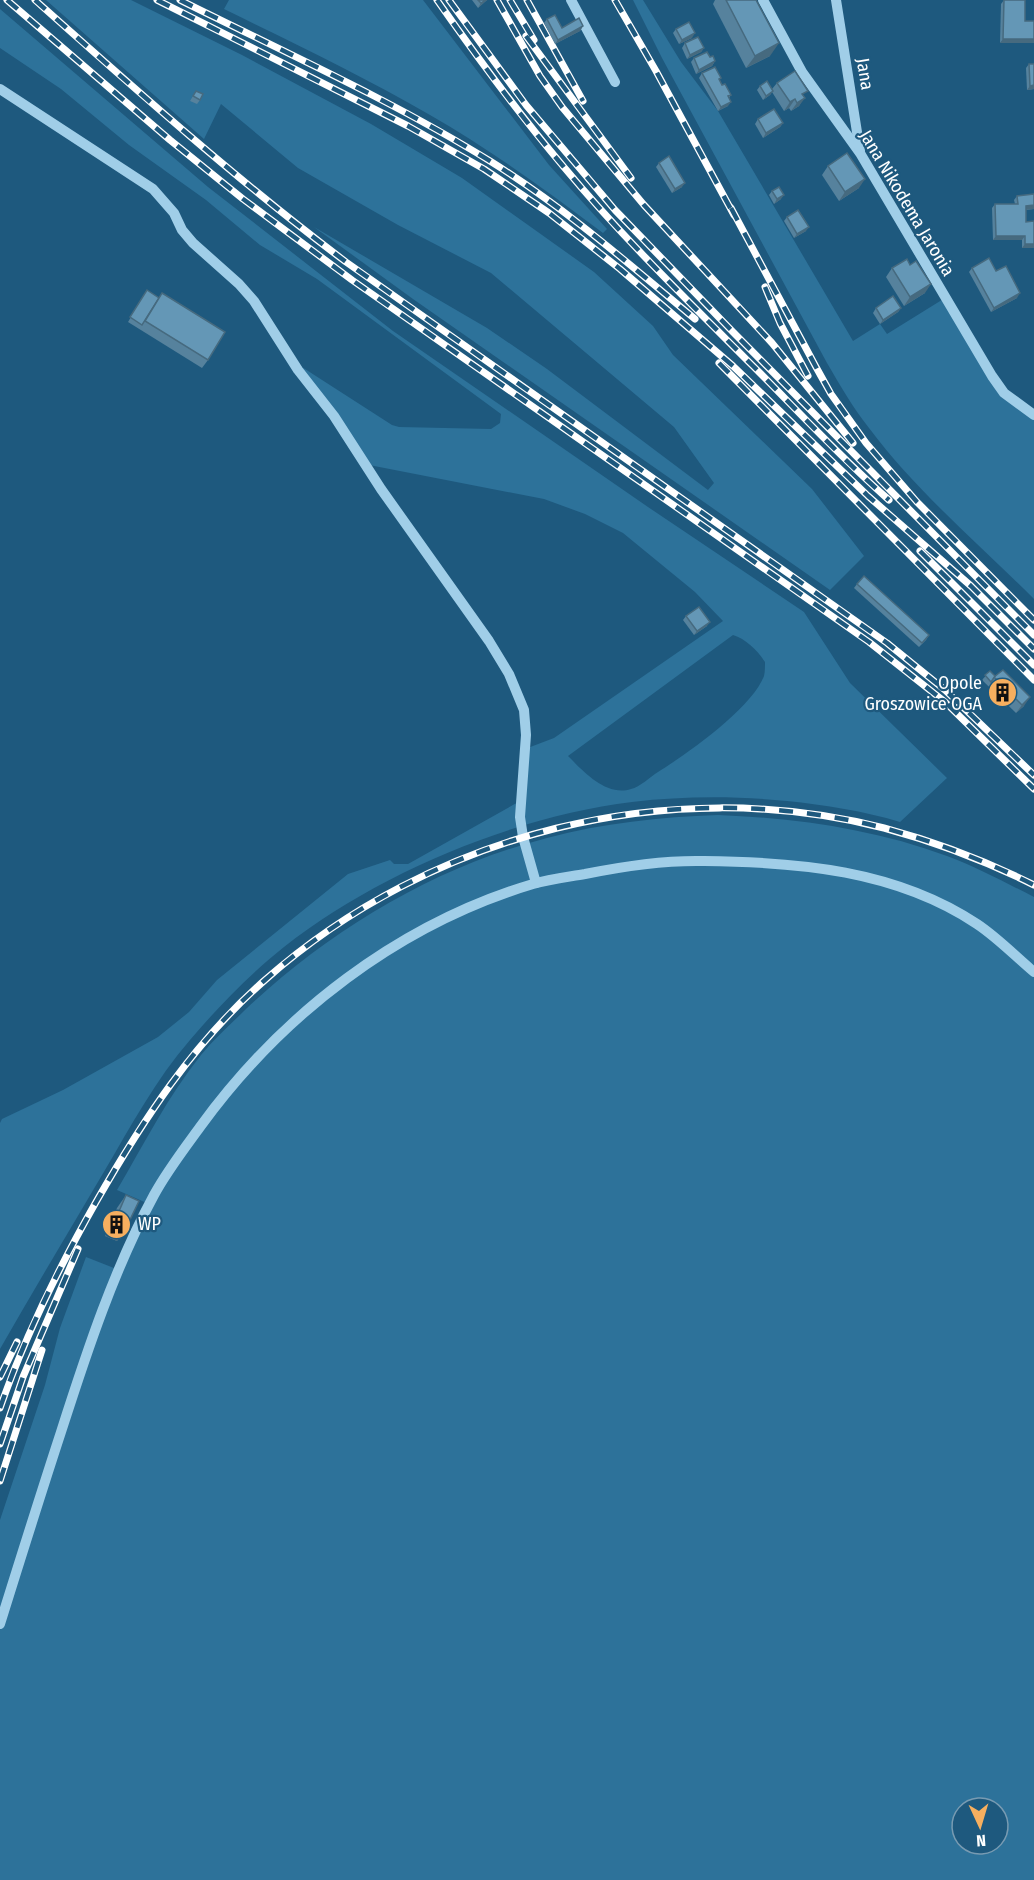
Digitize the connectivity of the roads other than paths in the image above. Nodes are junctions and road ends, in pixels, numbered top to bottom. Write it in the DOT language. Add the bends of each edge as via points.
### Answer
graph roads {
  1 [pos="571,0"];
  2 [pos="763,0"];
  3 [pos="836,0"];
  4 [pos="615,82"];
  5 [pos="0,89"];
  6 [pos="860,153"];
  7 [pos="1034,414"];
  8 [pos="536,883"];
  9 [pos="1034,972"];
  10 [pos="0,1624"];
  1 -- 4 [label="street"];
  2 -- 6 [label="street, Jana Nikodema Jaronia" via="802,72"];
  3 -- 6 [label="street, Jana"];
  5 -- 8 [label="street" via="153,189 193,243 240,284 489,641 510,674 524,710 520,829"];
  6 -- 7 [label="street, Jana Nikodema Jaronia" via="992,376 1004,393"];
  8 -- 9 [label="street" via="618,867 682,860 825,868 910,890 953,910 996,938"];
  8 -- 10 [label="street" via="444,919 328,993 249,1066 186,1146 145,1213 100,1316"];
}
